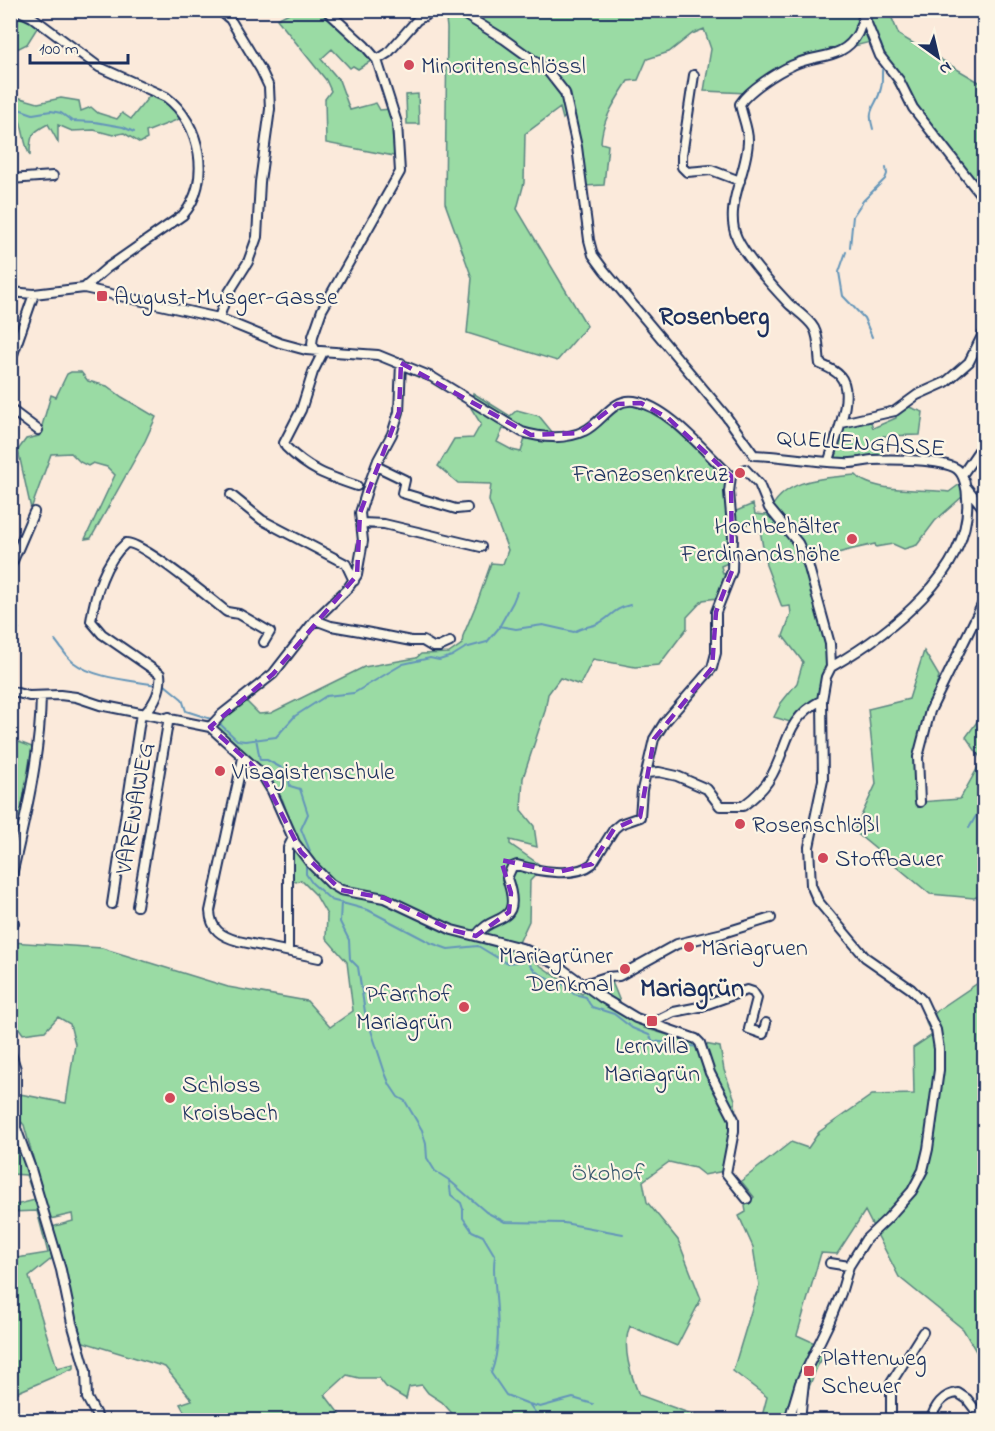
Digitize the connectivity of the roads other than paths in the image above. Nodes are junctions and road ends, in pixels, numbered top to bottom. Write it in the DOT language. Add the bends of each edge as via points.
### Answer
graph roads {
  1 [pos="17,10"];
  2 [pos="219,10"];
  3 [pos="326,10"];
  4 [pos="435,10"];
  5 [pos="457,10"];
  6 [pos="864,13"];
  7 [pos="376,60"];
  8 [pos="694,75"];
  9 [pos="53,176"];
  10 [pos="10,179"];
  11 [pos="740,181"];
  12 [pos="984,199"];
  13 [pos="84,288"];
  14 [pos="10,292"];
  15 [pos="34,294"];
  16 [pos="219,318"];
  17 [pos="984,332"];
  18 [pos="320,352"];
  19 [pos="10,363"];
  20 [pos="401,363"];
  21 [pos="10,409"];
  22 [pos="842,423"];
  23 [pos="38,429"];
  24 [pos="984,443"];
  25 [pos="754,454"];
  26 [pos="829,461"];
  27 [pos="376,466"];
  28 [pos="745,469"];
  29 [pos="962,475"];
  30 [pos="731,476"];
  31 [pos="357,486"];
  32 [pos="966,487"];
  33 [pos="231,495"];
  34 [pos="467,508"];
  35 [pos="984,509"];
  36 [pos="34,512"];
  37 [pos="362,523"];
  38 [pos="481,547"];
  39 [pos="10,567"];
  40 [pos="354,581"];
  41 [pos="984,601"];
  42 [pos="315,620"];
  43 [pos="264,642"];
  44 [pos="450,642"];
  45 [pos="831,667"];
  46 [pos="10,691"];
  47 [pos="40,696"];
  48 [pos="822,700"];
  49 [pos="143,713"];
  50 [pos="169,717"];
  51 [pos="213,723"];
  52 [pos="243,758"];
  53 [pos="646,773"];
  54 [pos="920,802"];
  55 [pos="293,838"];
  56 [pos="10,884"];
  57 [pos="112,904"];
  58 [pos="137,906"];
  59 [pos="10,911"];
  60 [pos="771,918"];
  61 [pos="14,922"];
  62 [pos="476,936"];
  63 [pos="288,951"];
  64 [pos="319,958"];
  65 [pos="584,984"];
  66 [pos="766,1023"];
  67 [pos="650,1024"];
  68 [pos="10,1050"];
  69 [pos="747,1199"];
  70 [pos="830,1263"];
  71 [pos="849,1266"];
  72 [pos="923,1332"];
  73 [pos="804,1374"];
  74 [pos="99,1420"];
  75 [pos="789,1420"];
  76 [pos="800,1420"];
  77 [pos="891,1420"];
  78 [pos="931,1420"];
  79 [pos="983,1420"];
  1 -- 13 [label="street" via="99,67 173,102 188,121 196,144 200,181 190,207"];
  2 -- 16 [label="street" via="230,19 264,77 269,87 270,109 257,237"];
  3 -- 7 [label="street"];
  4 -- 7 [label="street" via="417,20 388,53"];
  5 -- 25 [label="street, QUELLENGASSE" via="547,70 565,93 594,255"];
  6 -- 11 [label="street" via="852,44 840,53 792,65 740,104 748,140"];
  6 -- 12 [label="street" via="880,56 913,108"];
  7 -- 18 [label="street" via="397,123 400,172 322,310 312,344"];
  8 -- 11 [label="street" via="682,167 687,172 711,170"];
  9 -- 10 [label="street"];
  11 -- 22 [label="street" via="733,226 737,238 775,288 814,328 820,364 834,370 844,382"];
  13 -- 15 [label="street"];
  13 -- 16 [label="street"];
  14 -- 15 [label="street"];
  15 -- 19 [label="street" via="28,325"];
  16 -- 18 [label="street" via="280,343"];
  17 -- 22 [label="street" via="969,362 946,382 917,395 895,411"];
  18 -- 20 [label="street" via="378,355"];
  18 -- 31 [label="street" via="301,410 284,443 308,466"];
  20 -- 27 [label="street" via="399,412 393,434"];
  20 -- 30 [label="street" via="522,432 540,437 579,433 617,404 641,403 668,418"];
  21 -- 23 [label="street"];
  22 -- 26 [label="street"];
  24 -- 29 [label="street"];
  25 -- 26 [label="street, QUELLENGASSE"];
  25 -- 28 [label="street, QUELLENGASSE"];
  26 -- 29 [label="street, QUELLENGASSE" via="933,462 949,465"];
  27 -- 34 [label="street" via="405,480 402,494"];
  27 -- 37 [label="street" via="360,513"];
  28 -- 30 [label="street"];
  28 -- 45 [label="street" via="759,484 769,508 798,543 808,564 828,633"];
  29 -- 32 [label="street"];
  30 -- 53 [label="street" via="732,571 716,612 712,668 664,723 654,739"];
  32 -- 35 [label="street"];
  32 -- 45 [label="street" via="968,510 964,529 939,580 924,598 867,644"];
  33 -- 40 [label="street" via="262,520 346,564"];
  36 -- 39 [label="street"];
  37 -- 38 [label="street" via="384,524"];
  37 -- 40 [label="street" via="361,560"];
  40 -- 42 [label="street"];
  41 -- 54 [label="street" via="930,711 918,757"];
  42 -- 44 [label="street" via="423,641 433,647"];
  42 -- 51 [label="street" via="273,674"];
  43 -- 49 [label="street" via="270,632 232,614 135,544 126,543 110,560 92,621 102,634 160,674 161,684"];
  45 -- 48 [label="street"];
  46 -- 47 [label="street"];
  47 -- 49 [label="street" via="76,697"];
  47 -- 56 [label="street" via="33,776"];
  48 -- 53 [label="street" via="797,720 771,776 743,806 720,806 711,792 702,787 677,776"];
  48 -- 71 [label="street" via="824,780 809,847 811,885 818,900 865,957 921,999 936,1030 939,1049 923,1170 912,1191 866,1239"];
  49 -- 50 [label="street"];
  49 -- 57 [label="street"];
  50 -- 51 [label="street"];
  50 -- 58 [label="street, VARENAWEG"];
  51 -- 52 [label="street"];
  52 -- 55 [label="street" via="261,773"];
  52 -- 63 [label="street" via="210,911 212,925 225,937"];
  53 -- 62 [label="street" via="640,817 614,829 588,868 547,871 512,867 507,878 510,912 504,919 482,927"];
  55 -- 62 [label="street" via="311,864 341,890 384,898 452,930"];
  55 -- 63 [label="street" via="288,848"];
  59 -- 61 [label="street"];
  60 -- 65 [label="street" via="677,944 619,976"];
  62 -- 65 [label="street" via="522,948 554,963"];
  63 -- 64 [label="street"];
  65 -- 67 [label="street"];
  66 -- 67 [label="street" via="763,1034 749,1029 757,998 747,990 674,1012"];
  67 -- 69 [label="street" via="700,1043 710,1073 734,1119 726,1173"];
  68 -- 74 [label="street" via="16,1069 16,1128 61,1270 86,1371 87,1398"];
  70 -- 71 [label="street"];
  71 -- 73 [label="street" via="829,1323"];
  72 -- 77 [label="street" via="891,1383"];
  73 -- 75 [label="street"];
  73 -- 76 [label="street"];
  78 -- 79 [label="street" via="945,1397 958,1393"];
}
